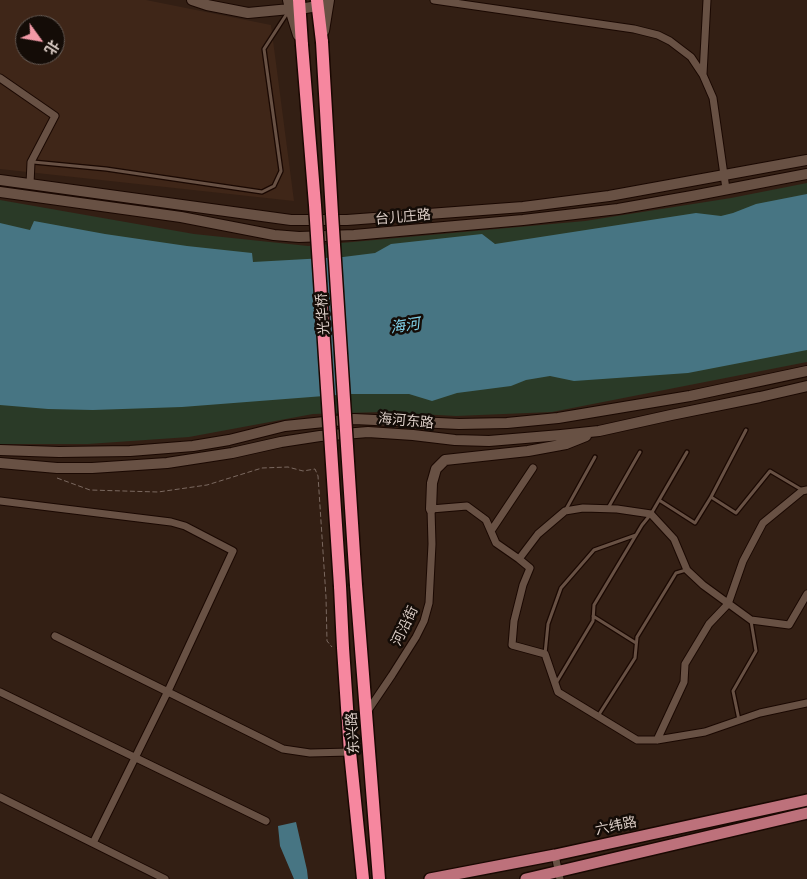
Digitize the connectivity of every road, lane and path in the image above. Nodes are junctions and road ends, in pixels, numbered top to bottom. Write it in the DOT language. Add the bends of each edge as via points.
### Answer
graph roads {
  1 [pos="192,0"];
  2 [pos="434,0"];
  3 [pos="707,0"];
  4 [pos="321,2"];
  5 [pos="294,5"];
  6 [pos="703,75"];
  7 [pos="0,78"];
  8 [pos="807,160"];
  9 [pos="31,162"];
  10 [pos="807,174"];
  11 [pos="725,176"];
  12 [pos="0,180"];
  13 [pos="30,184"];
  14 [pos="726,189"];
  15 [pos="0,192"];
  16 [pos="807,371"];
  17 [pos="807,386"];
  18 [pos="746,430"];
  19 [pos="599,431"];
  20 [pos="0,450"];
  21 [pos="640,452"];
  22 [pos="687,452"];
  23 [pos="595,457"];
  24 [pos="0,463"];
  25 [pos="533,468"];
  26 [pos="55,477"];
  27 [pos="805,490"];
  28 [pos="710,497"];
  29 [pos="659,500"];
  30 [pos="0,501"];
  31 [pos="431,509"];
  32 [pos="608,509"];
  33 [pos="565,510"];
  34 [pos="651,514"];
  35 [pos="491,531"];
  36 [pos="636,534"];
  37 [pos="519,559"];
  38 [pos="687,570"];
  39 [pos="356,585"];
  40 [pos="340,586"];
  41 [pos="807,594"];
  42 [pos="728,604"];
  43 [pos="593,616"];
  44 [pos="751,620"];
  45 [pos="55,636"];
  46 [pos="636,643"];
  47 [pos="343,648"];
  48 [pos="545,654"];
  49 [pos="555,684"];
  50 [pos="168,691"];
  51 [pos="0,692"];
  52 [pos="807,703"];
  53 [pos="366,712"];
  54 [pos="598,716"];
  55 [pos="739,720"];
  56 [pos="657,740"];
  57 [pos="350,752"];
  58 [pos="135,757"];
  59 [pos="0,797"];
  60 [pos="807,800"];
  61 [pos="807,813"];
  62 [pos="266,820"];
  63 [pos="93,843"];
  64 [pos="555,855"];
  65 [pos="559,876"];
  66 [pos="165,879"];
  67 [pos="363,879"];
  68 [pos="380,879"];
  69 [pos="430,879"];
  70 [pos="526,879"];
  1 -- 5 [label="main road" via="248,12"];
  2 -- 6 [label="street" via="658,35 680,48"];
  3 -- 6 [label="street"];
  4 -- 5 [label="main road"];
  4 -- 39 [label="highway, 光华桥, bridge"];
  5 -- 9 [label="lane" via="264,49 280,171 274,186 262,192 106,169"];
  5 -- 40 [label="highway, 光华桥, bridge" via="302,45 316,205"];
  6 -- 11 [label="street" via="712,98"];
  7 -- 9 [label="street" via="55,116"];
  8 -- 11 [label="main road, 台儿庄路"];
  9 -- 13 [label="street"];
  10 -- 14 [label="main road, 台儿庄路"];
  11 -- 13 [label="main road, 台儿庄路" via="523,207 347,220 291,220"];
  11 -- 14 [label="street"];
  12 -- 13 [label="main road, 台儿庄路"];
  14 -- 15 [label="main road, 台儿庄路" via="618,209 523,220 299,237"];
  16 -- 20 [label="main road, 海河东路" via="690,396 507,423 354,419 285,426 193,446 130,452"];
  17 -- 19 [label="main road, 海河东路"];
  18 -- 28 [label="lane"];
  19 -- 24 [label="main road, 海河东路" via="489,441 368,432 281,442 167,464 57,468"];
  19 -- 31 [label="main road" via="566,444 445,460 436,469 432,483"];
  21 -- 32 [label="lane"];
  22 -- 29 [label="lane"];
  23 -- 33 [label="lane"];
  25 -- 35 [label="street"];
  26 -- 47 [label="path" via="90,490 158,492 207,485 262,468 315,469 328,641 332,648"];
  27 -- 28 [label="lane" via="770,471 736,512"];
  27 -- 42 [label="street" via="763,523 743,562"];
  28 -- 29 [label="lane" via="695,522"];
  29 -- 34 [label="lane"];
  30 -- 50 [label="street" via="171,522 233,551"];
  31 -- 35 [label="street" via="467,506 486,520"];
  31 -- 53 [label="street, 河沿街" via="429,603 424,621"];
  32 -- 33 [label="street"];
  32 -- 34 [label="street"];
  33 -- 37 [label="street" via="538,534"];
  34 -- 36 [label="lane"];
  34 -- 38 [label="street" via="674,539"];
  35 -- 37 [label="street" via="496,544"];
  36 -- 43 [label="lane" via="594,605"];
  36 -- 48 [label="lane" via="594,550 561,588 548,624"];
  37 -- 48 [label="street" via="530,568 514,620 512,644"];
  38 -- 42 [label="street"];
  38 -- 46 [label="lane" via="676,573 637,636"];
  39 -- 53 [label="highway, 东兴路"];
  40 -- 47 [label="highway, 东兴路"];
  41 -- 44 [label="street" via="789,625"];
  42 -- 44 [label="street"];
  42 -- 56 [label="street" via="709,624 684,664 684,682"];
  43 -- 46 [label="lane"];
  43 -- 49 [label="lane"];
  44 -- 55 [label="lane" via="756,650 733,690"];
  45 -- 50 [label="street"];
  46 -- 54 [label="lane" via="634,658"];
  47 -- 57 [label="highway, 东兴路"];
  48 -- 49 [label="street"];
  49 -- 54 [label="street" via="558,692"];
  50 -- 57 [label="street" via="284,748 310,753"];
  50 -- 58 [label="street"];
  51 -- 58 [label="street"];
  52 -- 55 [label="street"];
  53 -- 68 [label="highway, 东兴路"];
  54 -- 56 [label="street" via="637,740"];
  55 -- 56 [label="street" via="705,732"];
  57 -- 67 [label="highway, 东兴路"];
  58 -- 62 [label="street"];
  58 -- 63 [label="street"];
  59 -- 63 [label="street"];
  60 -- 64 [label="main road, 六纬路"];
  61 -- 65 [label="main road"];
  63 -- 66 [label="street"];
  64 -- 65 [label="street"];
  64 -- 69 [label="main road, 六纬路"];
  65 -- 70 [label="main road"];
}
